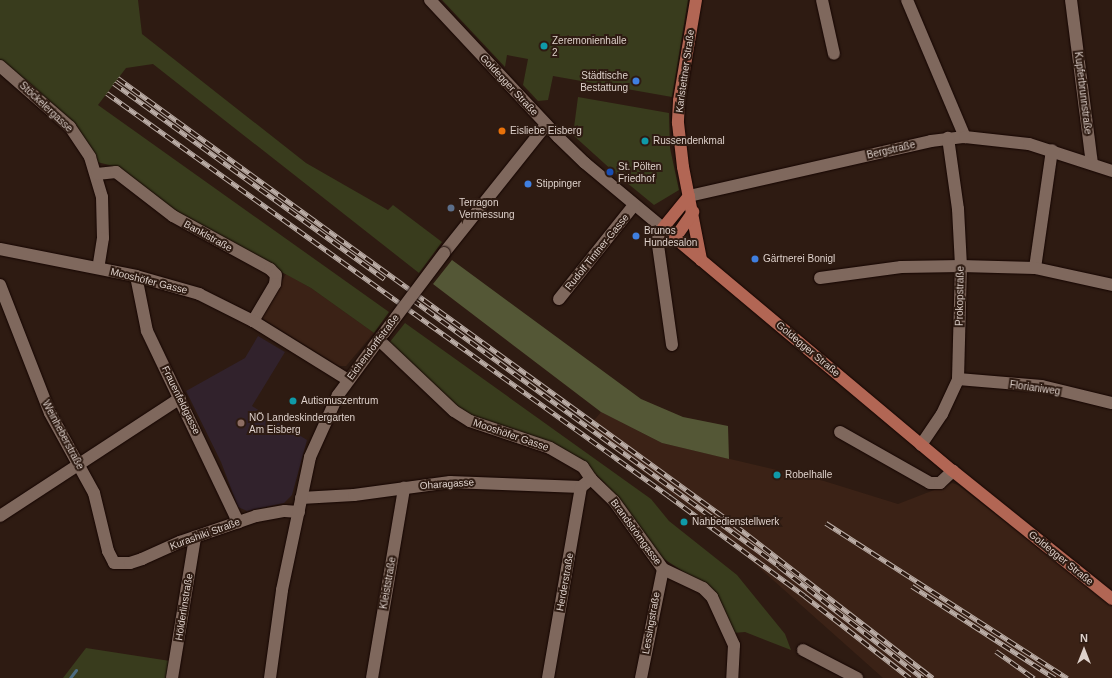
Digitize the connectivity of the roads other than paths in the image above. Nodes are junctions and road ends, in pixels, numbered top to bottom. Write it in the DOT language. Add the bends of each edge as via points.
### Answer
graph roads {
  1 [pos="430,0"];
  2 [pos="696,0"];
  3 [pos="822,0"];
  4 [pos="907,0"];
  5 [pos="1071,0"];
  6 [pos="834,54"];
  7 [pos="0,66"];
  8 [pos="546,125"];
  9 [pos="965,137"];
  10 [pos="948,138"];
  11 [pos="1052,150"];
  12 [pos="1092,164"];
  13 [pos="1112,171"];
  14 [pos="97,174"];
  15 [pos="689,196"];
  16 [pos="634,205"];
  17 [pos="693,212"];
  18 [pos="663,228"];
  19 [pos="675,238"];
  20 [pos="0,249"];
  21 [pos="701,260"];
  22 [pos="961,266"];
  23 [pos="98,268"];
  24 [pos="1035,268"];
  25 [pos="136,276"];
  26 [pos="820,278"];
  27 [pos="0,285"];
  28 [pos="1112,285"];
  29 [pos="559,299"];
  30 [pos="253,321"];
  31 [pos="381,336"];
  32 [pos="672,345"];
  33 [pos="958,379"];
  34 [pos="348,380"];
  35 [pos="180,398"];
  36 [pos="1112,403"];
  37 [pos="840,432"];
  38 [pos="921,445"];
  39 [pos="78,466"];
  40 [pos="953,471"];
  41 [pos="592,479"];
  42 [pos="581,487"];
  43 [pos="404,488"];
  44 [pos="301,498"];
  45 [pos="299,512"];
  46 [pos="0,516"];
  47 [pos="238,522"];
  48 [pos="195,536"];
  49 [pos="114,563"];
  50 [pos="663,569"];
  51 [pos="1112,599"];
  52 [pos="803,650"];
  53 [pos="172,678"];
  54 [pos="270,678"];
  55 [pos="372,678"];
  56 [pos="548,678"];
  57 [pos="641,678"];
  58 [pos="732,678"];
  59 [pos="858,678"];
  1 -- 8 [label="street, Goldegger Straße"];
  2 -- 15 [label="main road, Karlstettner Straße" via="679,101 678,123"];
  3 -- 6 [label="street"];
  4 -- 9 [label="street"];
  5 -- 12 [label="street, Kupferbrunnstraße"];
  7 -- 14 [label="street, Stöckelergasse" via="70,127 82,142"];
  8 -- 16 [label="street, Goldegger Straße"];
  8 -- 31 [label="street, Eichendorffstraße, bridge"];
  9 -- 10 [label="street, Bergstraße"];
  9 -- 11 [label="street, Bergstraße" via="1002,139"];
  10 -- 15 [label="street, Bergstraße"];
  10 -- 22 [label="street, Prokopstraße" via="958,209"];
  11 -- 12 [label="street, Bergstraße"];
  11 -- 24 [label="street"];
  12 -- 13 [label="street"];
  14 -- 23 [label="street, Stöckelergasse" via="104,218"];
  14 -- 30 [label="street, Banklstraße" via="116,172 173,216 270,269 276,275 275,284"];
  15 -- 17 [label="main road, Karlstettner Straße"];
  15 -- 18 [label="main road"];
  16 -- 18 [label="street, Goldegger Straße"];
  16 -- 29 [label="street, Rudolf Tintner-Gasse"];
  17 -- 19 [label="main road"];
  17 -- 21 [label="main road, Karlstettner Straße"];
  18 -- 19 [label="main road, Goldegger Straße"];
  18 -- 32 [label="street" via="657,238"];
  19 -- 21 [label="main road, Goldegger Straße"];
  20 -- 23 [label="street, Mooshöfer Gasse"];
  21 -- 38 [label="main road, Goldegger Straße"];
  22 -- 24 [label="street"];
  22 -- 26 [label="street" via="901,267"];
  22 -- 33 [label="street, Prokopstraße"];
  23 -- 25 [label="street, Mooshöfer Gasse"];
  24 -- 28 [label="street"];
  25 -- 30 [label="street, Mooshöfer Gasse" via="199,294"];
  25 -- 35 [label="street, Frauenfeldgasse" via="146,331"];
  27 -- 39 [label="street, Weinheberstraße" via="50,414"];
  30 -- 34 [label="street, Mooshöfer Gasse"];
  31 -- 34 [label="street, Eichendorffstraße"];
  31 -- 41 [label="street, Mooshöfer Gasse" via="454,411 470,421 550,448 578,463"];
  33 -- 36 [label="street, Florianiweg" via="1042,386"];
  33 -- 38 [label="street, Prokopstraße" via="942,414"];
  34 -- 44 [label="street, Eichendorffstraße" via="315,441"];
  35 -- 39 [label="street"];
  35 -- 47 [label="street, Frauenfeldgasse"];
  37 -- 40 [label="street" via="930,483 940,483"];
  38 -- 40 [label="main road, Goldegger Straße"];
  39 -- 46 [label="street"];
  39 -- 49 [label="street, Weinheberstraße" via="94,493 108,551"];
  40 -- 51 [label="main road, Goldegger Straße"];
  41 -- 42 [label="street"];
  41 -- 50 [label="street, Brandströmgasse" via="614,501"];
  42 -- 43 [label="street, Oharagasse" via="471,481"];
  42 -- 56 [label="street, Herderstraße"];
  43 -- 44 [label="street, Oharagasse" via="354,495"];
  43 -- 55 [label="street, Kleiststraße"];
  44 -- 45 [label="street, Eichendorffstraße"];
  45 -- 47 [label="street, Kurashiki Straße" via="270,513"];
  45 -- 54 [label="street, Eichendorffstraße" via="282,590"];
  47 -- 48 [label="street, Kurashiki Straße"];
  48 -- 49 [label="street, Kurashiki Straße" via="130,563"];
  48 -- 53 [label="street, Hölderlinstraße"];
  50 -- 57 [label="street, Lessingstraße"];
  50 -- 58 [label="street, Brandströmgasse" via="703,588 712,597 734,645"];
  52 -- 59 [label="street"];
}
